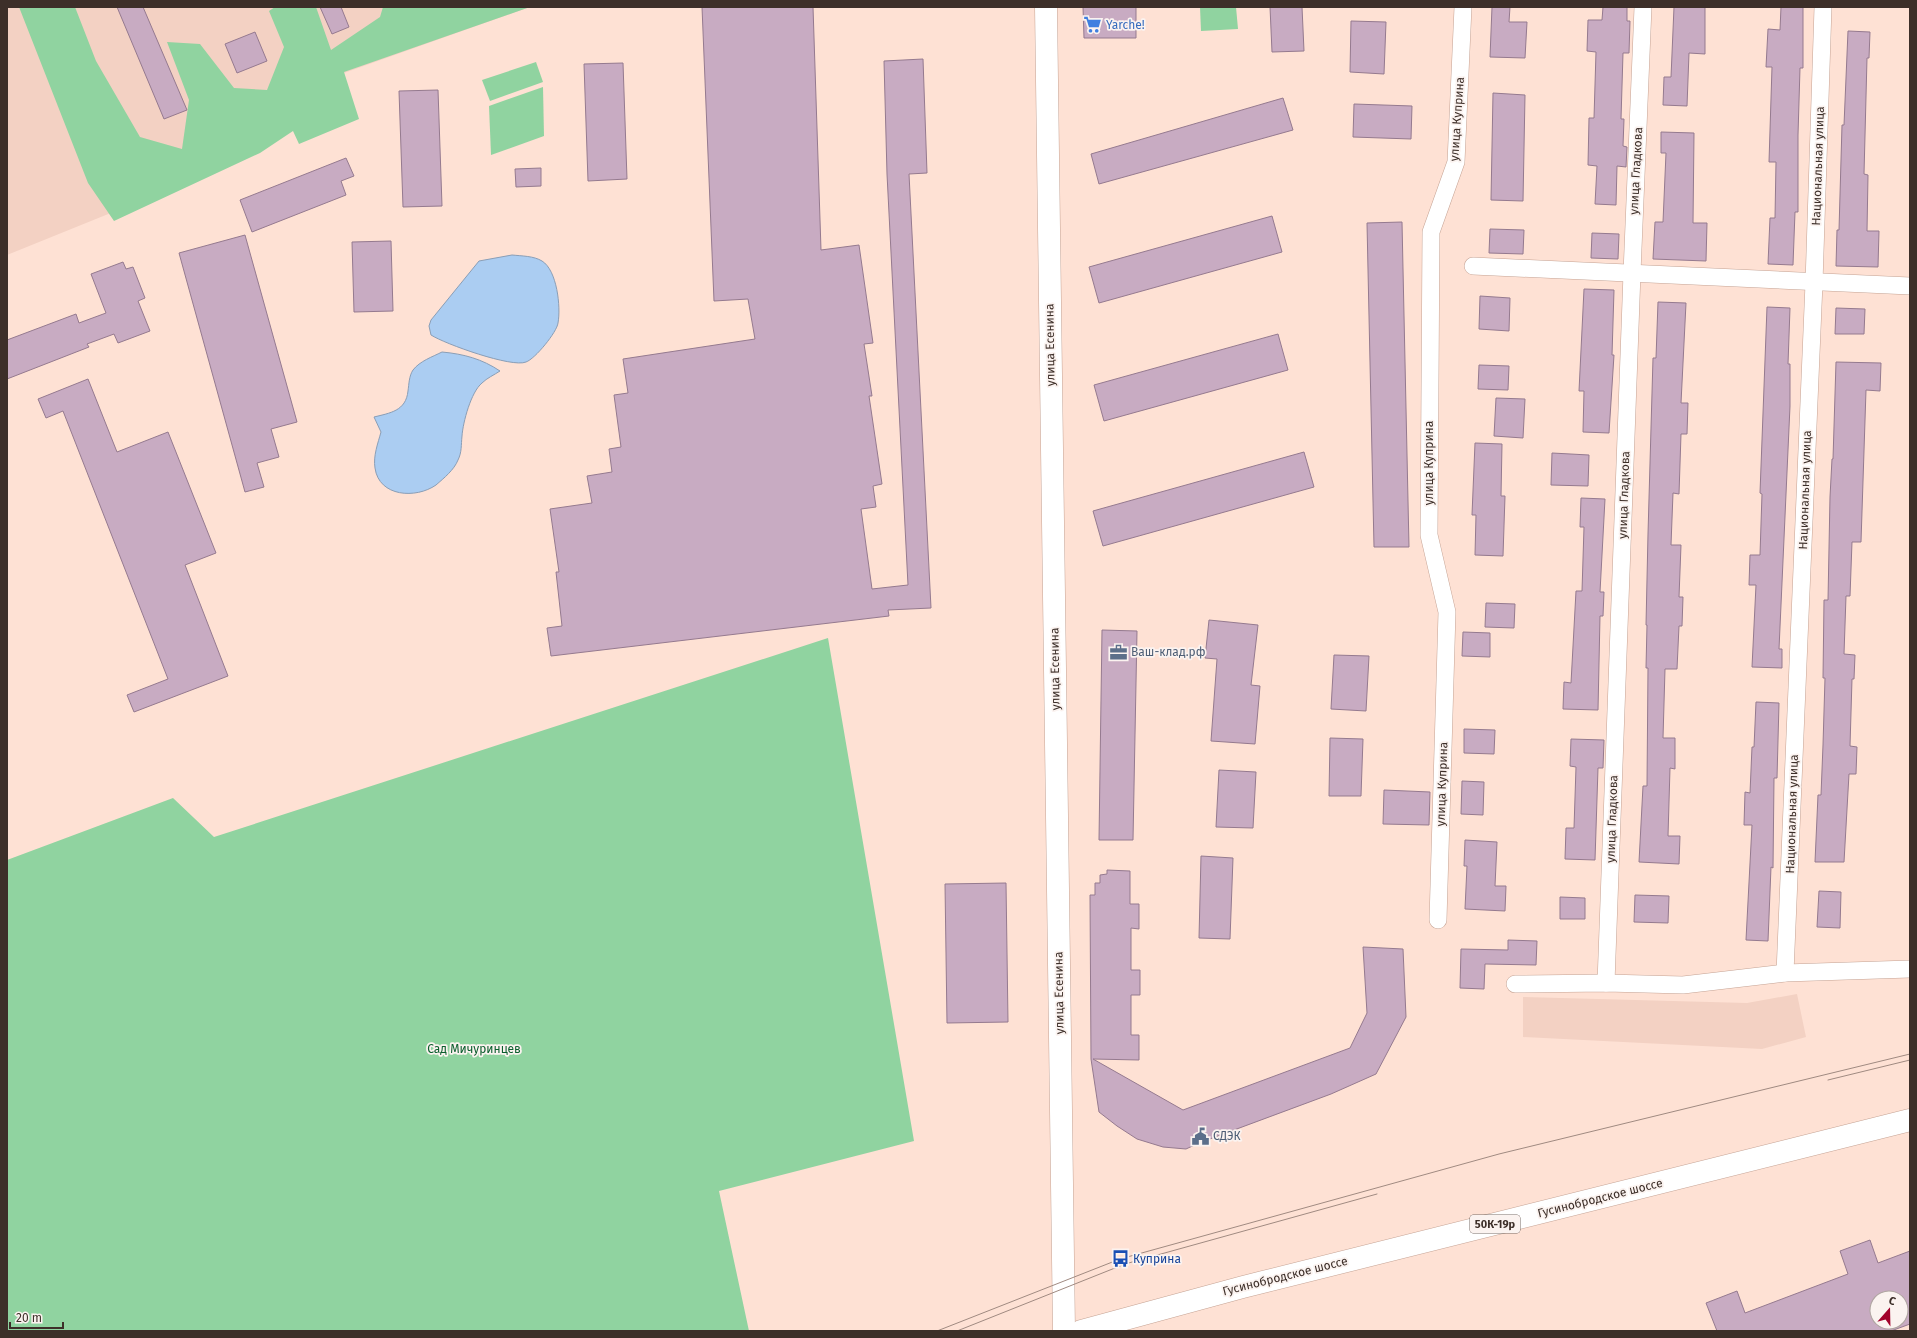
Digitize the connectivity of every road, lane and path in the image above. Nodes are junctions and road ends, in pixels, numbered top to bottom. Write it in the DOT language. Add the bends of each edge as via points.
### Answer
graph roads {
  1 [pos="1046,7"];
  2 [pos="1462,7"];
  3 [pos="1643,7"];
  4 [pos="1823,7"];
  5 [pos="1473,266"];
  6 [pos="1632,273"];
  7 [pos="1814,283"];
  8 [pos="1910,286"];
  9 [pos="1438,920"];
  10 [pos="1910,969"];
  11 [pos="1785,973"];
  12 [pos="1606,983"];
  13 [pos="1515,984"];
  14 [pos="1910,1120"];
  15 [pos="1106,1327"];
  16 [pos="1064,1331"];
  17 [pos="1081,1331"];
  1 -- 16 [label="street, улица Есенина"];
  2 -- 9 [label="street, улица Куприна" via="1456,162 1431,232 1428,535 1447,612"];
  3 -- 6 [label="street, улица Гладкова"];
  4 -- 7 [label="street, Национальная улица"];
  5 -- 6 [label="street"];
  6 -- 7 [label="street"];
  6 -- 12 [label="street, улица Гладкова"];
  7 -- 8 [label="street"];
  7 -- 11 [label="street, Национальная улица"];
  10 -- 11 [label="street"];
  11 -- 12 [label="street" via="1683,985"];
  12 -- 13 [label="street"];
  14 -- 15 [label="street, Гусинобродское шоссе / 50К-19р" via="1250,1285"];
  15 -- 17 [label="street, Гусинобродское шоссе / 50К-19р"];
}
